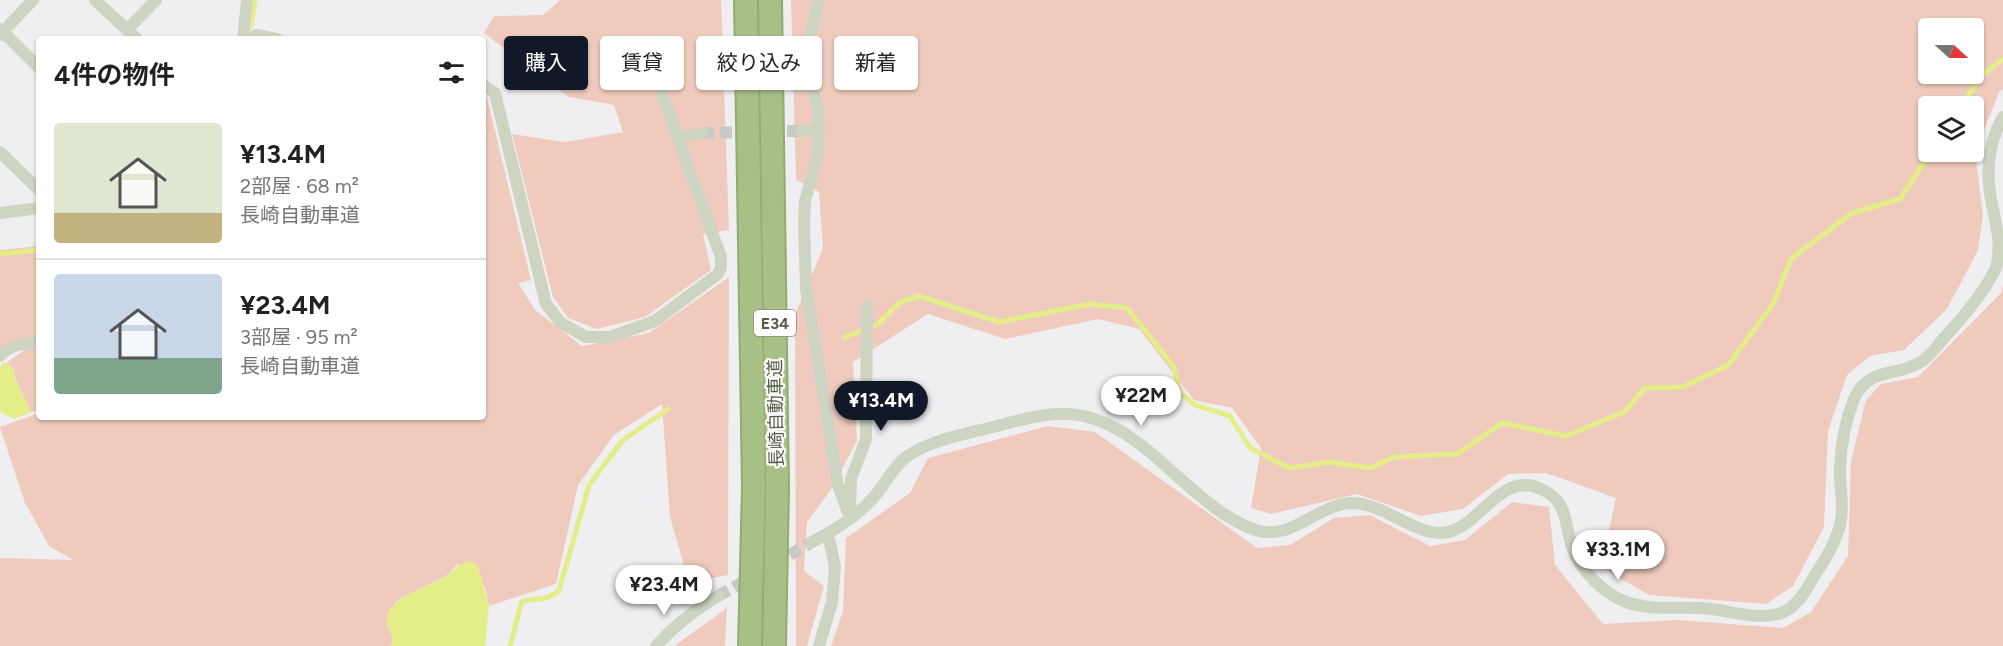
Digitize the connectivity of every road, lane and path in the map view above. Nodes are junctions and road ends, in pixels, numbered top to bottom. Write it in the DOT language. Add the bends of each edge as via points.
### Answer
graph roads {
  1 [pos="33,0"];
  2 [pos="96,0"];
  3 [pos="156,0"];
  4 [pos="247,0"];
  5 [pos="746,0"];
  6 [pos="770,0"];
  7 [pos="819,0"];
  8 [pos="127,30"];
  9 [pos="1,32"];
  10 [pos="134,36"];
  11 [pos="243,36"];
  12 [pos="36,65"];
  13 [pos="486,87"];
  14 [pos="662,94"];
  15 [pos="2003,117"];
  16 [pos="819,130"];
  17 [pos="801,131"];
  18 [pos="702,133"];
  19 [pos="678,138"];
  20 [pos="0,152"];
  21 [pos="36,187"];
  22 [pos="36,208"];
  23 [pos="0,213"];
  24 [pos="867,307"];
  25 [pos="36,343"];
  26 [pos="0,356"];
  27 [pos="850,518"];
  28 [pos="828,534"];
  29 [pos="810,543"];
  30 [pos="718,596"];
  31 [pos="656,646"];
  32 [pos="750,646"];
  33 [pos="774,646"];
  34 [pos="819,646"];
  1 -- 9 [label="street"];
  2 -- 8 [label="street"];
  3 -- 8 [label="street"];
  4 -- 11 [label="street"];
  5 -- 32 [label="highway, 長崎自動車道 / E34" via="754,487"];
  6 -- 33 [label="highway, 長崎自動車道 / E34" via="777,487"];
  7 -- 16 [label="street" via="810,36 810,69"];
  8 -- 10 [label="street"];
  9 -- 12 [label="street"];
  13 -- 19 [label="street" via="495,93 546,304 561,323 586,337 610,337 655,321 718,274 721,257"];
  14 -- 19 [label="street"];
  15 -- 27 [label="street" via="1988,163 1990,195 2001,232 2002,249 1996,267 1969,311 1926,358 1910,369 1870,378 1861,387 1845,428 1840,466 1841,519 1836,536 1802,596 1777,615 1695,607 1659,609 1620,600 1580,565 1570,544 1565,514 1555,498 1528,485 1512,486 1452,531 1436,533 1382,509 1348,503 1292,529 1254,529 1220,512 1116,428 1077,414 1036,416 924,447 904,458 873,498"];
  16 -- 17 [label="street"];
  16 -- 27 [label="street" via="817,158 805,201 806,289 838,485"];
  18 -- 19 [label="street"];
  20 -- 21 [label="street"];
  22 -- 23 [label="street"];
  24 -- 27 [label="street" via="866,439 851,479"];
  25 -- 26 [label="street" via="22,343"];
  27 -- 28 [label="street"];
  28 -- 29 [label="street"];
  28 -- 34 [label="street" via="835,567 832,602"];
  30 -- 31 [label="street" via="694,610"];
}
